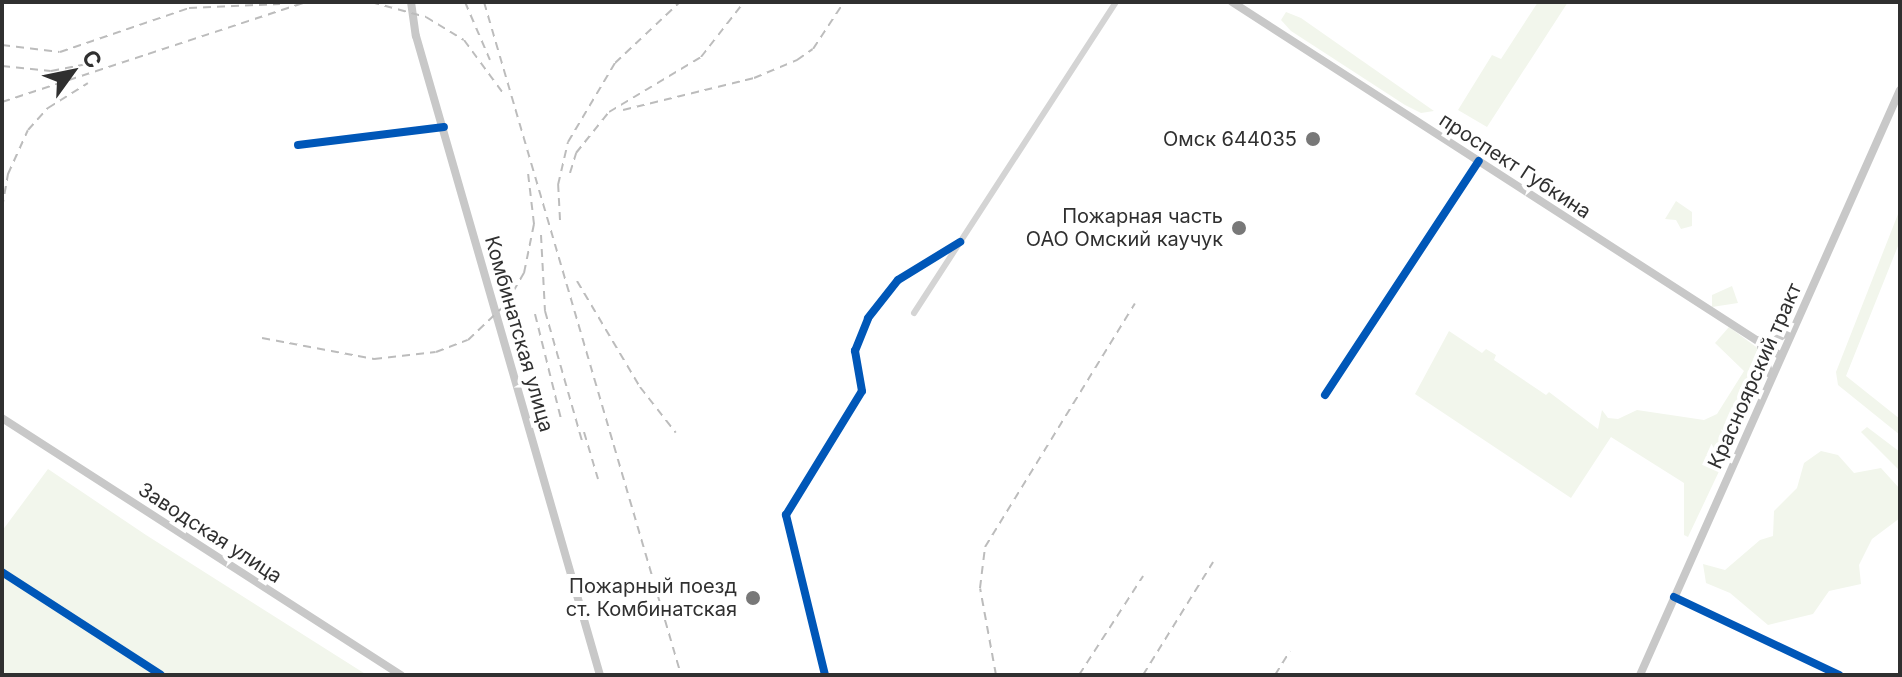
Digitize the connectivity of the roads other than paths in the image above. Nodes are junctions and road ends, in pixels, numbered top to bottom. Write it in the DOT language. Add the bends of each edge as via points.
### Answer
graph roads {
  1 [pos="411,2"];
  2 [pos="1116,2"];
  3 [pos="1232,2"];
  4 [pos="1900,90"];
  5 [pos="444,127"];
  6 [pos="298,145"];
  7 [pos="1479,161"];
  8 [pos="960,242"];
  9 [pos="914,313"];
  10 [pos="1795,325"];
  11 [pos="1752,338"];
  12 [pos="1781,356"];
  13 [pos="1769,383"];
  14 [pos="1325,395"];
  15 [pos="2,418"];
  16 [pos="2,572"];
  17 [pos="1674,597"];
  18 [pos="161,675"];
  19 [pos="401,675"];
  20 [pos="600,675"];
  21 [pos="825,675"];
  22 [pos="1640,675"];
  23 [pos="1839,675"];
  1 -- 5 [label="main road, Комбинатская улица"];
  2 -- 8 [label="street"];
  3 -- 7 [label="main road, проспект Губкина"];
  4 -- 10 [label="main road, Красноярский тракт"];
  5 -- 6 [label="street"];
  5 -- 20 [label="main road, Комбинатская улица"];
  7 -- 11 [label="main road, проспект Губкина"];
  7 -- 14 [label="street"];
  8 -- 9 [label="street"];
  8 -- 21 [label="street" via="917,265 873,310 855,351 862,391 786,515"];
  10 -- 11 [label="main road" via="1774,341"];
  10 -- 12 [label="main road, Красноярский тракт"];
  11 -- 12 [label="main road, проспект Губкина"];
  11 -- 13 [label="main road" via="1769,358"];
  12 -- 13 [label="main road, Красноярский тракт"];
  13 -- 17 [label="main road, Красноярский тракт"];
  15 -- 19 [label="main road, Заводская улица"];
  16 -- 18 [label="street"];
  17 -- 22 [label="main road, Красноярский тракт"];
  17 -- 23 [label="street"];
}
